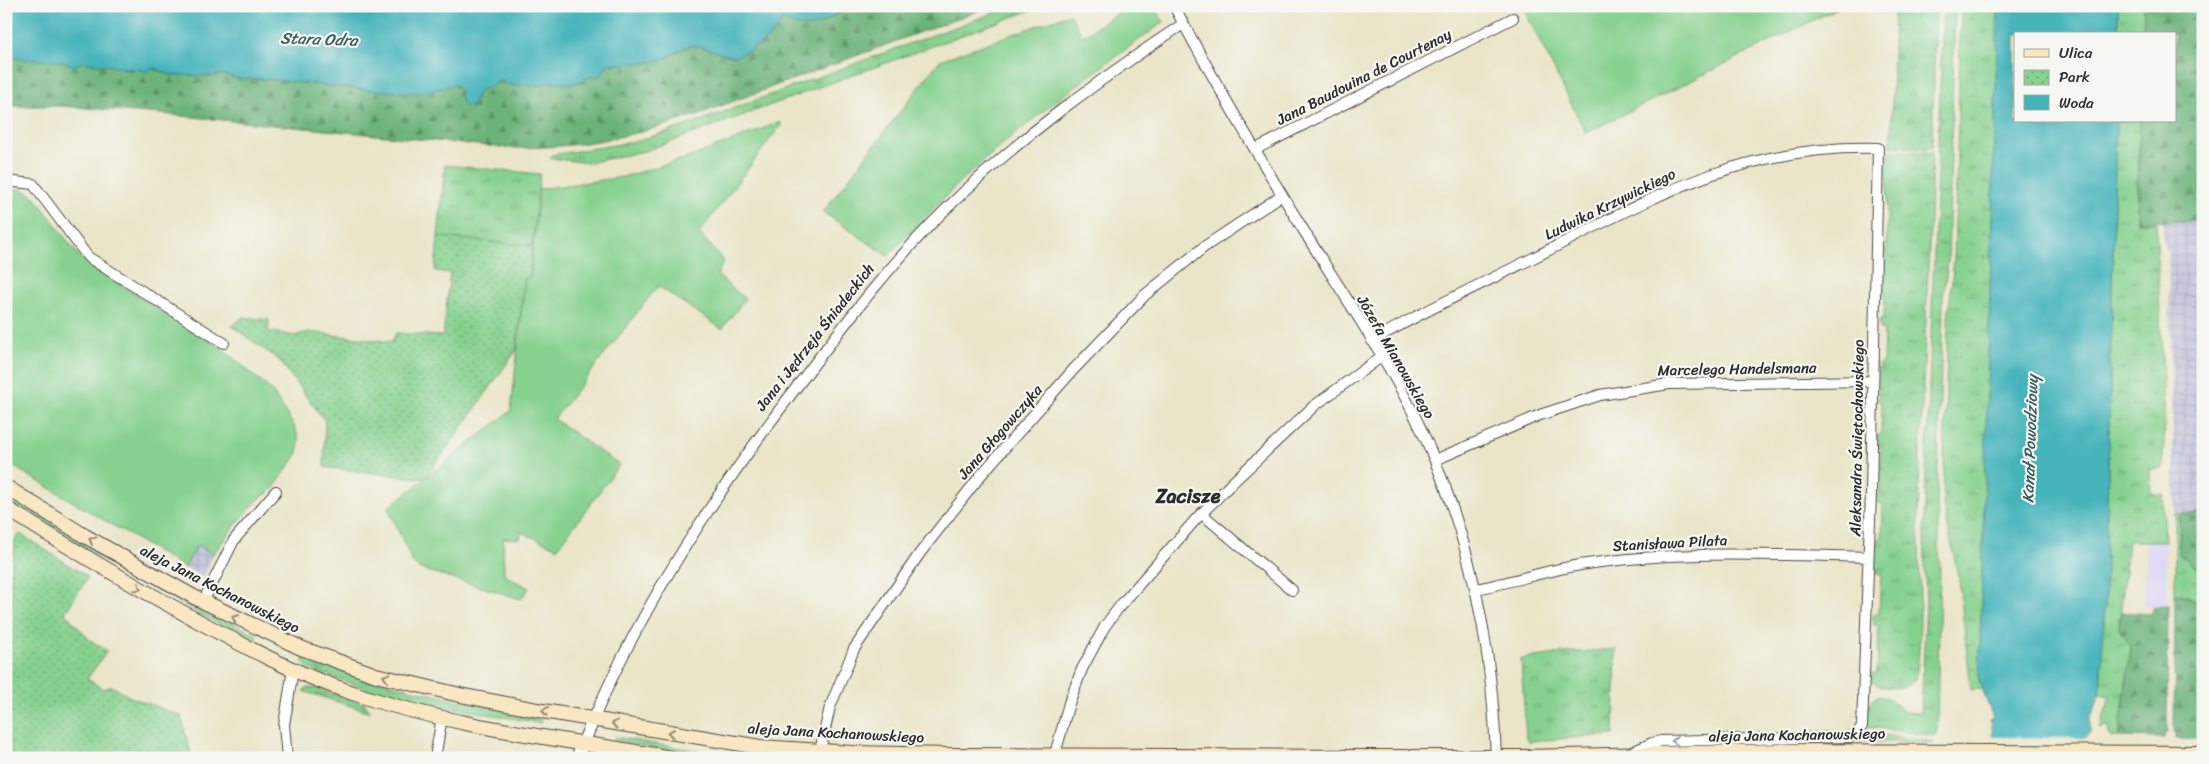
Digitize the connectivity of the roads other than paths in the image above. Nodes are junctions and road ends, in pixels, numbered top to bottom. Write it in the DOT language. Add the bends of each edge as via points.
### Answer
graph roads {
  1 [pos="1174,6"];
  2 [pos="1513,18"];
  3 [pos="1183,24"];
  4 [pos="1878,148"];
  5 [pos="1256,149"];
  6 [pos="6,181"];
  7 [pos="1282,195"];
  8 [pos="1372,341"];
  9 [pos="224,343"];
  10 [pos="1381,357"];
  11 [pos="1873,381"];
  12 [pos="1435,460"];
  13 [pos="6,487"];
  14 [pos="276,491"];
  15 [pos="6,508"];
  16 [pos="1202,514"];
  17 [pos="1868,557"];
  18 [pos="1476,589"];
  19 [pos="1292,590"];
  20 [pos="204,602"];
  21 [pos="301,648"];
  22 [pos="293,670"];
  23 [pos="442,716"];
  24 [pos="593,720"];
  25 [pos="1861,726"];
  26 [pos="582,742"];
  27 [pos="820,751"];
  28 [pos="2203,753"];
  29 [pos="1627,755"];
  30 [pos="1055,756"];
  31 [pos="1496,757"];
  32 [pos="287,758"];
  33 [pos="435,758"];
  34 [pos="577,758"];
  35 [pos="672,758"];
  1 -- 3 [label="street, Józefa Mianowskiego"];
  2 -- 5 [label="street, Jana Baudouina de Courtenay"];
  3 -- 5 [label="street, Józefa Mianowskiego"];
  3 -- 24 [label="street, Jana i Jędrzeja Śniadeckich" via="1105,77 1005,155 945,210 857,307 766,427 675,562 628,642"];
  4 -- 8 [label="street, Ludwika Krzywickiego" via="1819,150 1758,159 1713,172 1655,196"];
  4 -- 11 [label="street, Aleksandra Świętochowskiego"];
  5 -- 7 [label="street, Józefa Mianowskiego"];
  6 -- 9 [label="street" via="33,184 88,257"];
  7 -- 8 [label="street, Józefa Mianowskiego"];
  7 -- 27 [label="street, Jana Głogowczyka" via="1204,247 1145,295 1074,369 982,475 920,552 854,649 830,707"];
  8 -- 10 [label="street, Józefa Mianowskiego"];
  10 -- 12 [label="street, Józefa Mianowskiego" via="1414,414"];
  10 -- 16 [label="street" via="1305,414"];
  11 -- 12 [label="street, Marcelego Handelsmana" via="1669,384 1600,394 1540,415"];
  11 -- 17 [label="street, Aleksandra Świętochowskiego"];
  12 -- 18 [label="street, Józefa Mianowskiego" via="1456,516"];
  20 -- 13 [label="main road, aleja Jana Kochanowskiego, one-way" via="84,536"];
  14 -- 20 [label="street" via="234,540"];
  15 -- 22 [label="main road, one-way" via="156,598"];
  16 -- 19 [label="street"];
  16 -- 30 [label="street" via="1105,626 1076,683"];
  17 -- 18 [label="street, Stanisława Pilata" via="1651,556 1585,564"];
  17 -- 25 [label="street, Aleksandra Świętochowskiego"];
  18 -- 31 [label="street, Józefa Mianowskiego" via="1490,672"];
  21 -- 20 [label="main road, aleja Jana Kochanowskiego, one-way"];
  21 -- 22 [label="main road"];
  24 -- 21 [label="main road, aleja Jana Kochanowskiego, one-way" via="412,684"];
  22 -- 23 [label="main road" via="371,699"];
  22 -- 32 [label="street" via="284,725"];
  23 -- 26 [label="main road"];
  23 -- 33 [label="street"];
  24 -- 26 [label="street, Jana i Jędrzeja Śniadeckich"];
  27 -- 24 [label="main road, aleja Jana Kochanowskiego, one-way" via="737,744"];
  25 -- 29 [label="street, aleja Jana Kochanowskiego, one-way" via="1857,734 1850,737 1661,741"];
  26 -- 34 [label="street, Jana i Jędrzeja Śniadeckich"];
  26 -- 35 [label="main road"];
  27 -- 30 [label="main road, aleja Jana Kochanowskiego"];
  28 -- 29 [label="main road, aleja Jana Kochanowskiego" via="1792,750"];
  29 -- 31 [label="main road, aleja Jana Kochanowskiego"];
  30 -- 31 [label="main road, aleja Jana Kochanowskiego"];
}
